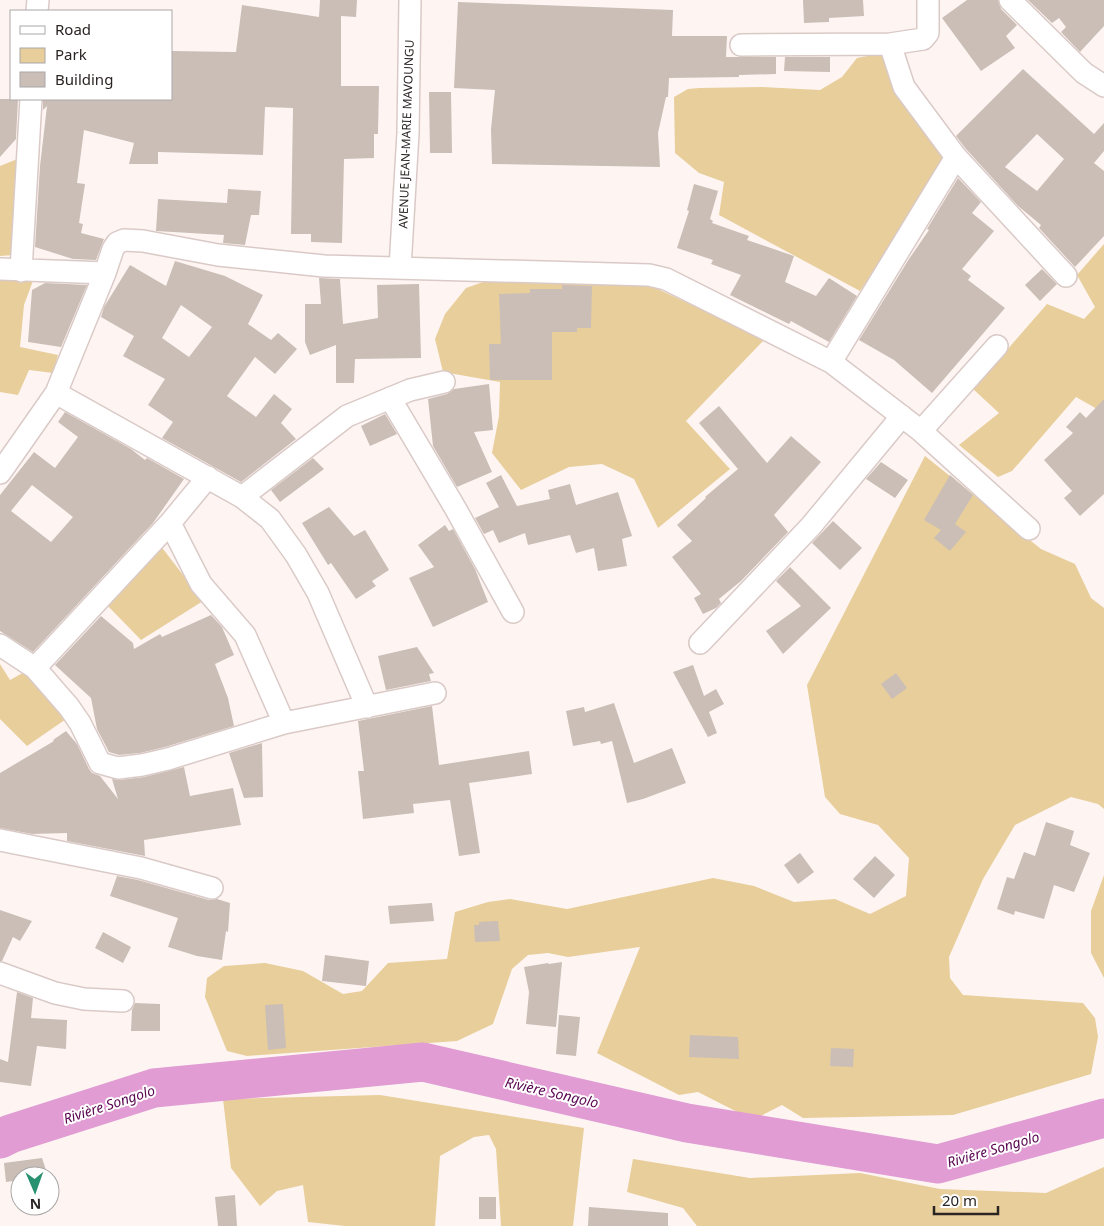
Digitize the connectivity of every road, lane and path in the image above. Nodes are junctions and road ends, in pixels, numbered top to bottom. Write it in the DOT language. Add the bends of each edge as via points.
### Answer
graph roads {
  1 [pos="410,0"];
  2 [pos="928,0"];
  3 [pos="1010,0"];
  4 [pos="890,44"];
  5 [pos="741,45"];
  6 [pos="1104,86"];
  7 [pos="31,100"];
  8 [pos="956,157"];
  9 [pos="400,268"];
  10 [pos="10,270"];
  11 [pos="105,273"];
  12 [pos="1066,276"];
  13 [pos="997,346"];
  14 [pos="831,362"];
  15 [pos="444,382"];
  16 [pos="56,393"];
  17 [pos="390,398"];
  18 [pos="902,416"];
  19 [pos="921,431"];
  20 [pos="1,468"];
  21 [pos="208,477"];
  22 [pos="242,497"];
  23 [pos="170,523"];
  24 [pos="1028,529"];
  25 [pos="513,612"];
  26 [pos="700,643"];
  27 [pos="0,645"];
  28 [pos="35,668"];
  29 [pos="435,693"];
  30 [pos="367,706"];
  31 [pos="284,723"];
  32 [pos="2,845"];
  33 [pos="212,888"];
  34 [pos="0,973"];
  35 [pos="123,1001"];
  1 -- 9 [label="street, AVENUE JEAN-MARIE MAVOUNGU" via="408,133"];
  2 -- 4 [label="street" via="928,33 922,39"];
  3 -- 6 [label="street" via="1084,73"];
  4 -- 5 [label="street"];
  4 -- 8 [label="street" via="904,87"];
  7 -- 10 [label="street"];
  8 -- 12 [label="street"];
  8 -- 14 [label="street"];
  9 -- 11 [label="street" via="324,266 218,255 124,240 113,249"];
  9 -- 14 [label="street" via="666,278"];
  10 -- 11 [label="street"];
  11 -- 16 [label="street"];
  13 -- 19 [label="street"];
  14 -- 18 [label="street"];
  15 -- 17 [label="street"];
  16 -- 20 [label="street"];
  16 -- 21 [label="street"];
  17 -- 22 [label="street" via="347,416"];
  17 -- 25 [label="street"];
  18 -- 19 [label="street"];
  18 -- 26 [label="street" via="811,526"];
  19 -- 24 [label="street"];
  21 -- 22 [label="street"];
  21 -- 23 [label="street"];
  22 -- 30 [label="street" via="270,519 296,555 318,593"];
  23 -- 28 [label="street"];
  23 -- 31 [label="street" via="202,584 245,635"];
  27 -- 28 [label="street"];
  28 -- 31 [label="street" via="80,723 100,763 118,768 168,758"];
  29 -- 30 [label="street"];
  30 -- 31 [label="street"];
  32 -- 33 [label="street" via="141,868"];
  34 -- 35 [label="street" via="55,993 84,999"];
}
